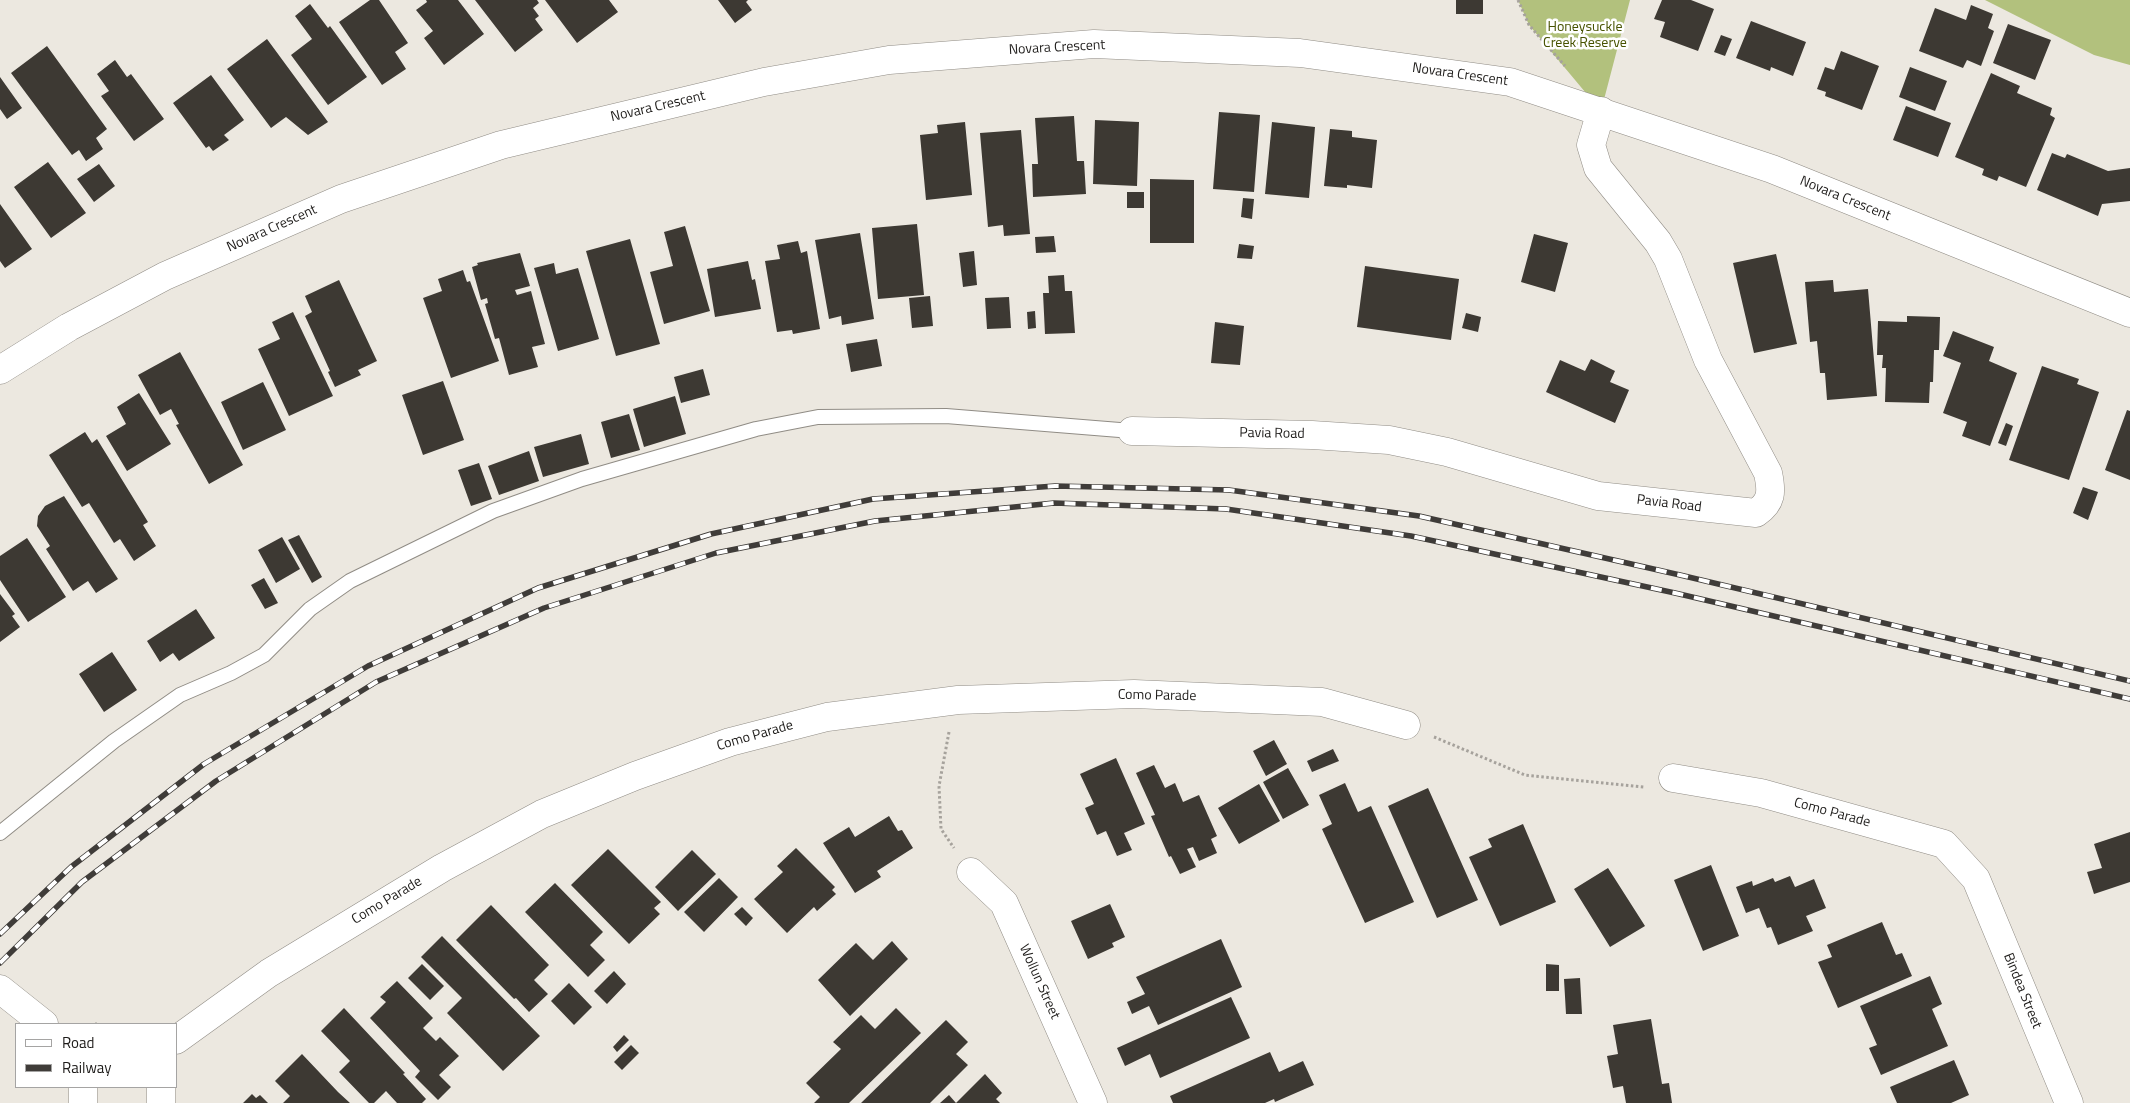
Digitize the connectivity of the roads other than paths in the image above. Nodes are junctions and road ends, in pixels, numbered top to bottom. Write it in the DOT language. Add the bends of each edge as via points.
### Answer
graph roads {
  1 [pos="1601,111"];
  2 [pos="2130,313"];
  3 [pos="0,370"];
  4 [pos="1132,431"];
  5 [pos="1406,725"];
  6 [pos="1673,778"];
  7 [pos="0,833"];
  8 [pos="971,872"];
  9 [pos="1976,879"];
  10 [pos="0,989"];
  11 [pos="38,1018"];
  12 [pos="178,1039"];
  13 [pos="83,1088"];
  14 [pos="162,1088"];
  15 [pos="83,1103"];
  16 [pos="161,1103"];
  17 [pos="1093,1103"];
  18 [pos="2069,1103"];
  1 -- 2 [label="street, Novara Crescent" via="1772,169"];
  1 -- 3 [label="street, Novara Crescent" via="1510,82 1300,53 1094,44 889,60 764,82 501,145 341,199 165,276 70,327"];
  1 -- 4 [label="street, Pavia Road" via="1591,145 1598,168 1658,242 1668,260 1708,360 1768,473 1770,498 1765,507 1756,513 1598,496 1447,452 1389,440"];
  4 -- 7 [label="lane" via="946,416 818,417 756,429 582,479 493,511 350,581 310,609 264,655 180,695 114,741"];
  5 -- 12 [label="street, Como Parade" via="1322,702 1134,694 958,700 827,716 730,742 634,776 542,814 442,868 269,973"];
  6 -- 9 [label="street, Como Parade" via="1761,793 1944,844"];
  8 -- 17 [label="street, Wollun Street" via="1004,903"];
  9 -- 18 [label="street, Bindea Street"];
  10 -- 11 [label="street"];
  13 -- 15 [label="street"];
  14 -- 16 [label="street"];
}
